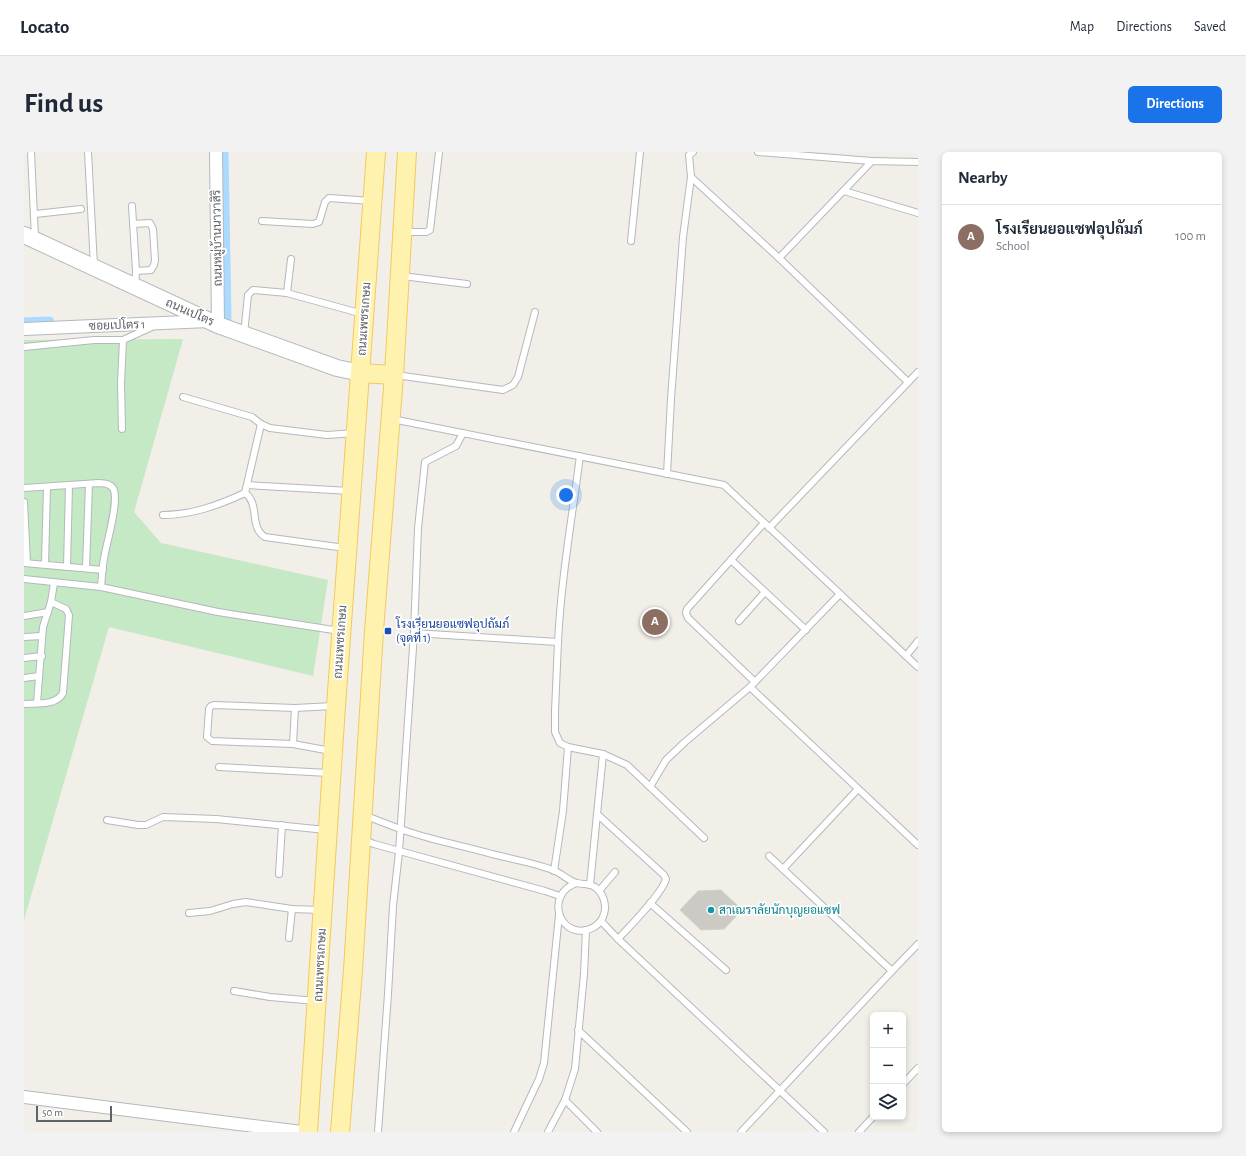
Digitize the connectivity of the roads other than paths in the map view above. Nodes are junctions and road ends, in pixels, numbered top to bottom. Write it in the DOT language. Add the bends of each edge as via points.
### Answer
graph roads {
  1 [pos="31,152"];
  2 [pos="88,152"];
  3 [pos="216,152"];
  4 [pos="376,152"];
  5 [pos="407,152"];
  6 [pos="439,152"];
  7 [pos="640,152"];
  8 [pos="692,152"];
  9 [pos="758,152"];
  10 [pos="872,161"];
  11 [pos="918,162"];
  12 [pos="691,177"];
  13 [pos="844,191"];
  14 [pos="373,202"];
  15 [pos="132,206"];
  16 [pos="81,209"];
  17 [pos="918,213"];
  18 [pos="35,214"];
  19 [pos="262,221"];
  20 [pos="133,224"];
  21 [pos="403,232"];
  22 [pos="30,238"];
  23 [pos="630,241"];
  24 [pos="779,258"];
  25 [pos="291,259"];
  26 [pos="94,268"];
  27 [pos="136,271"];
  28 [pos="400,276"];
  29 [pos="467,284"];
  30 [pos="135,287"];
  31 [pos="287,293"];
  32 [pos="535,312"];
  33 [pos="364,315"];
  34 [pos="210,321"];
  35 [pos="162,323"];
  36 [pos="24,329"];
  37 [pos="244,334"];
  38 [pos="123,340"];
  39 [pos="24,347"];
  40 [pos="918,372"];
  41 [pos="361,373"];
  42 [pos="394,375"];
  43 [pos="908,382"];
  44 [pos="183,397"];
  45 [pos="390,418"];
  46 [pos="262,424"];
  47 [pos="122,429"];
  48 [pos="356,433"];
  49 [pos="463,433"];
  50 [pos="580,456"];
  51 [pos="667,474"];
  52 [pos="88,484"];
  53 [pos="247,484"];
  54 [pos="69,485"];
  55 [pos="47,486"];
  56 [pos="24,488"];
  57 [pos="351,491"];
  58 [pos="245,493"];
  59 [pos="24,502"];
  60 [pos="163,515"];
  61 [pos="764,523"];
  62 [pos="769,528"];
  63 [pos="347,548"];
  64 [pos="731,560"];
  65 [pos="26,563"];
  66 [pos="45,564"];
  67 [pos="67,566"];
  68 [pos="86,568"];
  69 [pos="103,570"];
  70 [pos="24,579"];
  71 [pos="54,583"];
  72 [pos="101,587"];
  73 [pos="765,592"];
  74 [pos="840,594"];
  75 [pos="51,602"];
  76 [pos="48,612"];
  77 [pos="24,616"];
  78 [pos="738,621"];
  79 [pos="806,630"];
  80 [pos="341,632"];
  81 [pos="414,633"];
  82 [pos="42,636"];
  83 [pos="24,637"];
  84 [pos="558,642"];
  85 [pos="918,642"];
  86 [pos="42,656"];
  87 [pos="906,656"];
  88 [pos="24,658"];
  89 [pos="918,667"];
  90 [pos="39,676"];
  91 [pos="24,678"];
  92 [pos="753,684"];
  93 [pos="37,703"];
  94 [pos="24,704"];
  95 [pos="336,706"];
  96 [pos="295,708"];
  97 [pos="293,744"];
  98 [pos="568,747"];
  99 [pos="333,751"];
  100 [pos="603,754"];
  101 [pos="219,767"];
  102 [pos="332,774"];
  103 [pos="650,787"];
  104 [pos="858,789"];
  105 [pos="362,814"];
  106 [pos="597,814"];
  107 [pos="107,820"];
  108 [pos="282,825"];
  109 [pos="400,828"];
  110 [pos="328,830"];
  111 [pos="360,838"];
  112 [pos="704,838"];
  113 [pos="918,845"];
  114 [pos="399,852"];
  115 [pos="769,856"];
  116 [pos="783,869"];
  117 [pos="554,871"];
  118 [pos="615,872"];
  119 [pos="279,874"];
  120 [pos="577,883"];
  121 [pos="590,885"];
  122 [pos="599,891"];
  123 [pos="560,896"];
  124 [pos="650,903"];
  125 [pos="292,909"];
  126 [pos="323,910"];
  127 [pos="188,913"];
  128 [pos="559,915"];
  129 [pos="601,921"];
  130 [pos="586,930"];
  131 [pos="288,938"];
  132 [pos="618,939"];
  133 [pos="918,944"];
  134 [pos="726,970"];
  135 [pos="892,971"];
  136 [pos="234,991"];
  137 [pos="318,1002"];
  138 [pos="578,1030"];
  139 [pos="918,1068"];
  140 [pos="906,1081"];
  141 [pos="780,1092"];
  142 [pos="24,1097"];
  143 [pos="565,1100"];
  144 [pos="870,1120"];
  145 [pos="302,1132"];
  146 [pos="308,1132"];
  147 [pos="340,1132"];
  148 [pos="378,1132"];
  149 [pos="514,1132"];
  150 [pos="548,1132"];
  151 [pos="597,1132"];
  152 [pos="687,1132"];
  153 [pos="741,1132"];
  154 [pos="824,1132"];
  155 [pos="859,1132"];
  1 -- 18 [label="lane"];
  2 -- 26 [label="lane"];
  3 -- 34 [label="street, ถนนหมู่บ้านนาวาสิริ"];
  4 -- 14 [label="main road, ถนนเพชรเกษม"];
  5 -- 21 [label="main road"];
  6 -- 21 [label="lane" via="430,230"];
  7 -- 23 [label="lane"];
  8 -- 12 [label="lane" via="689,155"];
  9 -- 10 [label="lane"];
  10 -- 11 [label="lane"];
  10 -- 13 [label="lane"];
  12 -- 24 [label="lane"];
  12 -- 51 [label="lane" via="683,237"];
  13 -- 17 [label="lane"];
  13 -- 24 [label="lane"];
  14 -- 19 [label="lane" via="329,198 319,222 313,224"];
  14 -- 33 [label="main road, ถนนเพชรเกษม"];
  15 -- 20 [label="lane"];
  16 -- 18 [label="lane"];
  18 -- 22 [label="lane"];
  20 -- 27 [label="lane"];
  20 -- 27 [label="lane" via="150,223 155,252 154,265 150,270"];
  21 -- 28 [label="main road"];
  22 -- 26 [label="street, ถนนเปโตร"];
  24 -- 43 [label="lane"];
  25 -- 31 [label="lane"];
  26 -- 30 [label="street, ถนนเปโตร"];
  27 -- 30 [label="lane"];
  28 -- 29 [label="lane"];
  28 -- 42 [label="main road"];
  30 -- 34 [label="street, ถนนเปโตร"];
  31 -- 33 [label="lane"];
  31 -- 37 [label="lane" via="253,290 250,292"];
  32 -- 42 [label="lane" via="518,378 513,385 503,390"];
  33 -- 41 [label="main road, ถนนเพชรเกษม"];
  34 -- 35 [label="street, ซอยเปโตร 1"];
  34 -- 37 [label="street, ถนนเปโตร"];
  35 -- 36 [label="street, ซอยเปโตร 1"];
  35 -- 38 [label="lane"];
  37 -- 41 [label="street, ถนนเปโตร" via="337,368"];
  38 -- 39 [label="lane" via="94,340"];
  38 -- 47 [label="lane"];
  40 -- 43 [label="lane"];
  41 -- 42 [label="main road"];
  41 -- 48 [label="main road, ถนนเพชรเกษม"];
  42 -- 45 [label="main road"];
  43 -- 62 [label="lane"];
  44 -- 46 [label="lane" via="252,417"];
  45 -- 49 [label="lane"];
  45 -- 105 [label="main road"];
  46 -- 48 [label="lane" via="270,428 328,435"];
  46 -- 53 [label="lane"];
  48 -- 57 [label="main road, ถนนเพชรเกษม"];
  49 -- 50 [label="lane"];
  49 -- 81 [label="lane" via="456,446 425,462 418,528"];
  50 -- 51 [label="lane"];
  50 -- 84 [label="lane" via="564,573"];
  51 -- 61 [label="lane" via="724,485"];
  52 -- 54 [label="lane"];
  52 -- 68 [label="lane"];
  52 -- 69 [label="lane" via="99,483 113,488 113,515"];
  53 -- 57 [label="lane"];
  53 -- 58 [label="lane"];
  54 -- 55 [label="lane"];
  54 -- 67 [label="lane"];
  55 -- 56 [label="lane"];
  55 -- 66 [label="lane"];
  57 -- 63 [label="main road, ถนนเพชรเกษม"];
  58 -- 60 [label="lane" via="204,509"];
  58 -- 63 [label="lane" via="252,499 260,534 266,537"];
  59 -- 65 [label="lane"];
  61 -- 62 [label="lane"];
  61 -- 64 [label="lane"];
  62 -- 74 [label="lane"];
  63 -- 80 [label="main road, ถนนเพชรเกษม"];
  64 -- 73 [label="lane"];
  64 -- 92 [label="lane" via="686,613"];
  65 -- 66 [label="lane"];
  66 -- 67 [label="lane"];
  67 -- 68 [label="lane"];
  68 -- 69 [label="lane"];
  69 -- 72 [label="lane"];
  70 -- 71 [label="lane"];
  71 -- 72 [label="lane"];
  71 -- 75 [label="lane"];
  72 -- 80 [label="lane" via="218,612"];
  73 -- 78 [label="lane"];
  73 -- 79 [label="lane"];
  74 -- 79 [label="lane"];
  74 -- 87 [label="lane"];
  75 -- 76 [label="lane"];
  75 -- 93 [label="lane" via="66,609 69,616 63,693 54,702"];
  76 -- 77 [label="lane"];
  76 -- 82 [label="lane"];
  79 -- 92 [label="lane"];
  80 -- 95 [label="main road, ถนนเพชรเกษม"];
  81 -- 84 [label="lane"];
  81 -- 109 [label="lane"];
  82 -- 83 [label="lane"];
  82 -- 86 [label="lane"];
  84 -- 98 [label="lane" via="555,732 560,743"];
  85 -- 87 [label="lane"];
  86 -- 88 [label="lane"];
  86 -- 90 [label="lane"];
  87 -- 89 [label="lane"];
  90 -- 91 [label="lane"];
  90 -- 93 [label="lane"];
  92 -- 103 [label="lane" via="666,760"];
  92 -- 104 [label="lane"];
  93 -- 94 [label="lane"];
  95 -- 96 [label="lane"];
  95 -- 99 [label="main road, ถนนเพชรเกษม"];
  96 -- 97 [label="lane"];
  96 -- 97 [label="lane" via="214,705 209,709 208,738 212,741"];
  97 -- 99 [label="lane"];
  98 -- 100 [label="lane"];
  98 -- 117 [label="lane" via="563,811"];
  99 -- 102 [label="main road, ถนนเพชรเกษม"];
  100 -- 103 [label="lane" via="627,765"];
  100 -- 106 [label="lane"];
  101 -- 102 [label="lane"];
  102 -- 110 [label="main road, ถนนเพชรเกษม"];
  103 -- 112 [label="lane"];
  104 -- 113 [label="lane"];
  104 -- 116 [label="lane"];
  105 -- 109 [label="lane"];
  105 -- 111 [label="main road"];
  106 -- 121 [label="lane"];
  106 -- 124 [label="lane" via="664,875 665,884"];
  107 -- 108 [label="lane" via="146,825 163,817"];
  108 -- 110 [label="lane"];
  108 -- 119 [label="lane"];
  109 -- 114 [label="lane"];
  109 -- 117 [label="lane"];
  110 -- 126 [label="main road, ถนนเพชรเกษม"];
  111 -- 114 [label="lane"];
  111 -- 147 [label="main road"];
  114 -- 123 [label="lane"];
  114 -- 148 [label="lane"];
  115 -- 116 [label="lane"];
  116 -- 135 [label="lane"];
  117 -- 120 [label="lane"];
  118 -- 122 [label="lane"];
  120 -- 121 [label="lane"];
  120 -- 123 [label="lane" via="567,888"];
  121 -- 122 [label="lane"];
  122 -- 129 [label="lane" via="603,896 605,909"];
  123 -- 128 [label="lane"];
  124 -- 132 [label="lane"];
  124 -- 134 [label="lane"];
  125 -- 126 [label="lane"];
  125 -- 127 [label="lane" via="246,902 210,911"];
  125 -- 131 [label="lane"];
  126 -- 137 [label="main road, ถนนเพชรเกษม"];
  128 -- 130 [label="lane" via="565,924 575,930"];
  128 -- 149 [label="lane" via="544,1063 540,1079"];
  129 -- 130 [label="lane"];
  129 -- 132 [label="lane"];
  130 -- 138 [label="lane"];
  132 -- 141 [label="lane"];
  133 -- 135 [label="lane"];
  135 -- 141 [label="lane"];
  136 -- 137 [label="lane"];
  137 -- 146 [label="main road, ถนนเพชรเกษม"];
  138 -- 143 [label="lane" via="575,1069"];
  138 -- 152 [label="lane"];
  139 -- 140 [label="lane"];
  141 -- 153 [label="lane"];
  141 -- 154 [label="lane"];
  142 -- 145 [label="street"];
  143 -- 150 [label="lane"];
  143 -- 151 [label="lane"];
  144 -- 155 [label="lane"];
}
